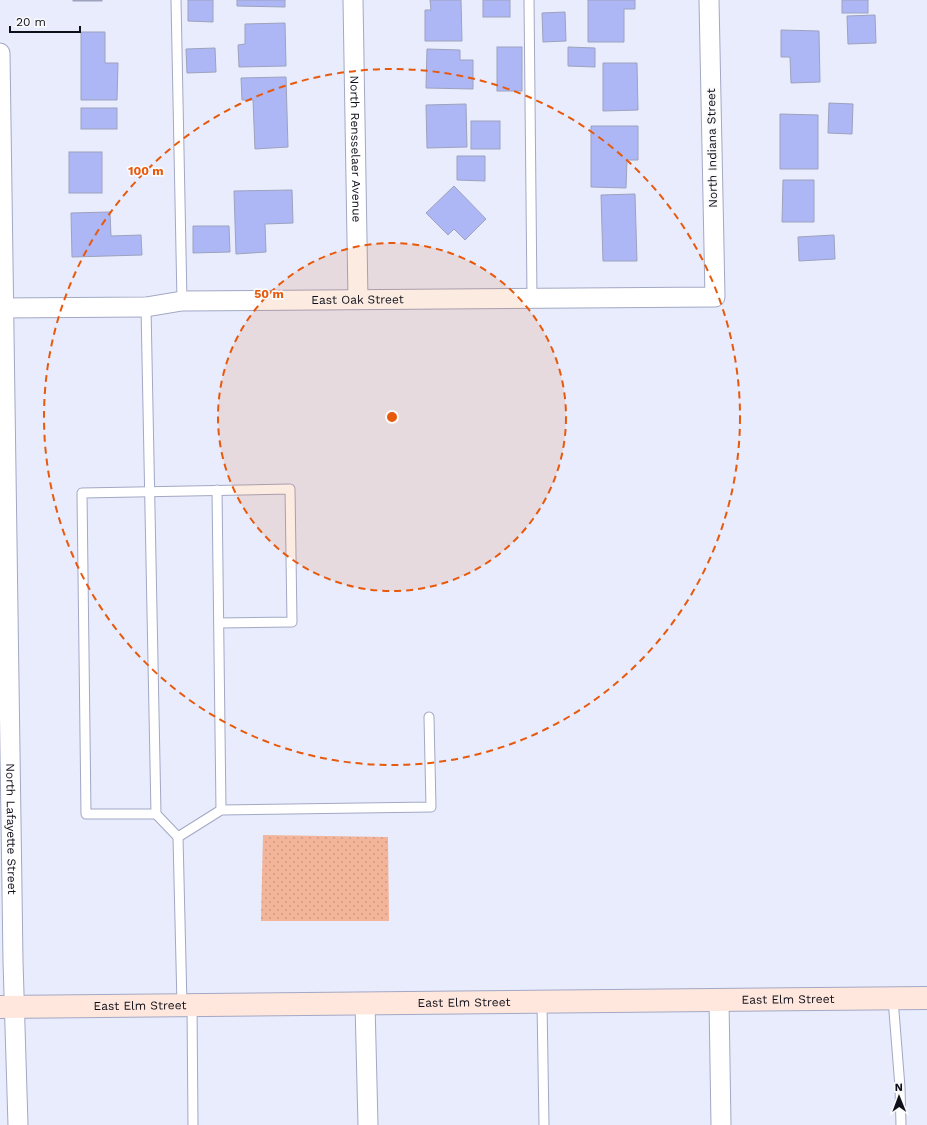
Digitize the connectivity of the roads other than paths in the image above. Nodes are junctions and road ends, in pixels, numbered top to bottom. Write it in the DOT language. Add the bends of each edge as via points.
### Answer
graph roads {
  1 [pos="176,0"];
  2 [pos="353,0"];
  3 [pos="528,0"];
  4 [pos="709,0"];
  5 [pos="0,53"];
  6 [pos="716,297"];
  7 [pos="532,298"];
  8 [pos="358,299"];
  9 [pos="182,301"];
  10 [pos="146,307"];
  11 [pos="2,308"];
  12 [pos="217,490"];
  13 [pos="150,491"];
  14 [pos="219,623"];
  15 [pos="5,693"];
  16 [pos="429,717"];
  17 [pos="5,759"];
  18 [pos="221,810"];
  19 [pos="156,814"];
  20 [pos="178,837"];
  21 [pos="893,998"];
  22 [pos="927,998"];
  23 [pos="719,1000"];
  24 [pos="542,1002"];
  25 [pos="365,1003"];
  26 [pos="187,1005"];
  27 [pos="8,1007"];
  28 [pos="18,1125"];
  29 [pos="193,1125"];
  30 [pos="368,1125"];
  31 [pos="544,1125"];
  32 [pos="721,1125"];
  33 [pos="901,1125"];
  1 -- 9 [label="lane"];
  2 -- 8 [label="street, North Rensselaer Avenue"];
  3 -- 7 [label="lane"];
  4 -- 6 [label="street, North Indiana Street"];
  5 -- 11 [label="street, North Lafayette Street"];
  6 -- 7 [label="street, East Oak Street"];
  7 -- 8 [label="street, East Oak Street"];
  8 -- 9 [label="street, East Oak Street"];
  9 -- 10 [label="street, East Oak Street"];
  10 -- 11 [label="street, East Oak Street"];
  10 -- 13 [label="lane"];
  11 -- 15 [label="street, North Lafayette Street"];
  12 -- 13 [label="lane"];
  12 -- 14 [label="lane"];
  12 -- 14 [label="lane" via="290,489 292,622"];
  13 -- 19 [label="lane"];
  13 -- 19 [label="lane" via="82,493 86,814"];
  14 -- 18 [label="lane"];
  15 -- 17 [label="street, North Lafayette Street"];
  16 -- 18 [label="lane" via="431,807"];
  17 -- 27 [label="street, North Lafayette Street" via="13,961"];
  18 -- 20 [label="lane"];
  19 -- 20 [label="lane"];
  20 -- 26 [label="lane"];
  21 -- 22 [label="street, East Elm Street"];
  21 -- 23 [label="street, East Elm Street"];
  21 -- 33 [label="lane"];
  23 -- 24 [label="street, East Elm Street"];
  23 -- 32 [label="street"];
  24 -- 25 [label="street, East Elm Street"];
  24 -- 31 [label="lane"];
  25 -- 26 [label="street, East Elm Street"];
  25 -- 30 [label="street"];
  26 -- 27 [label="street, East Elm Street"];
  26 -- 29 [label="lane"];
  27 -- 28 [label="street, North Lafayette Street"];
}
